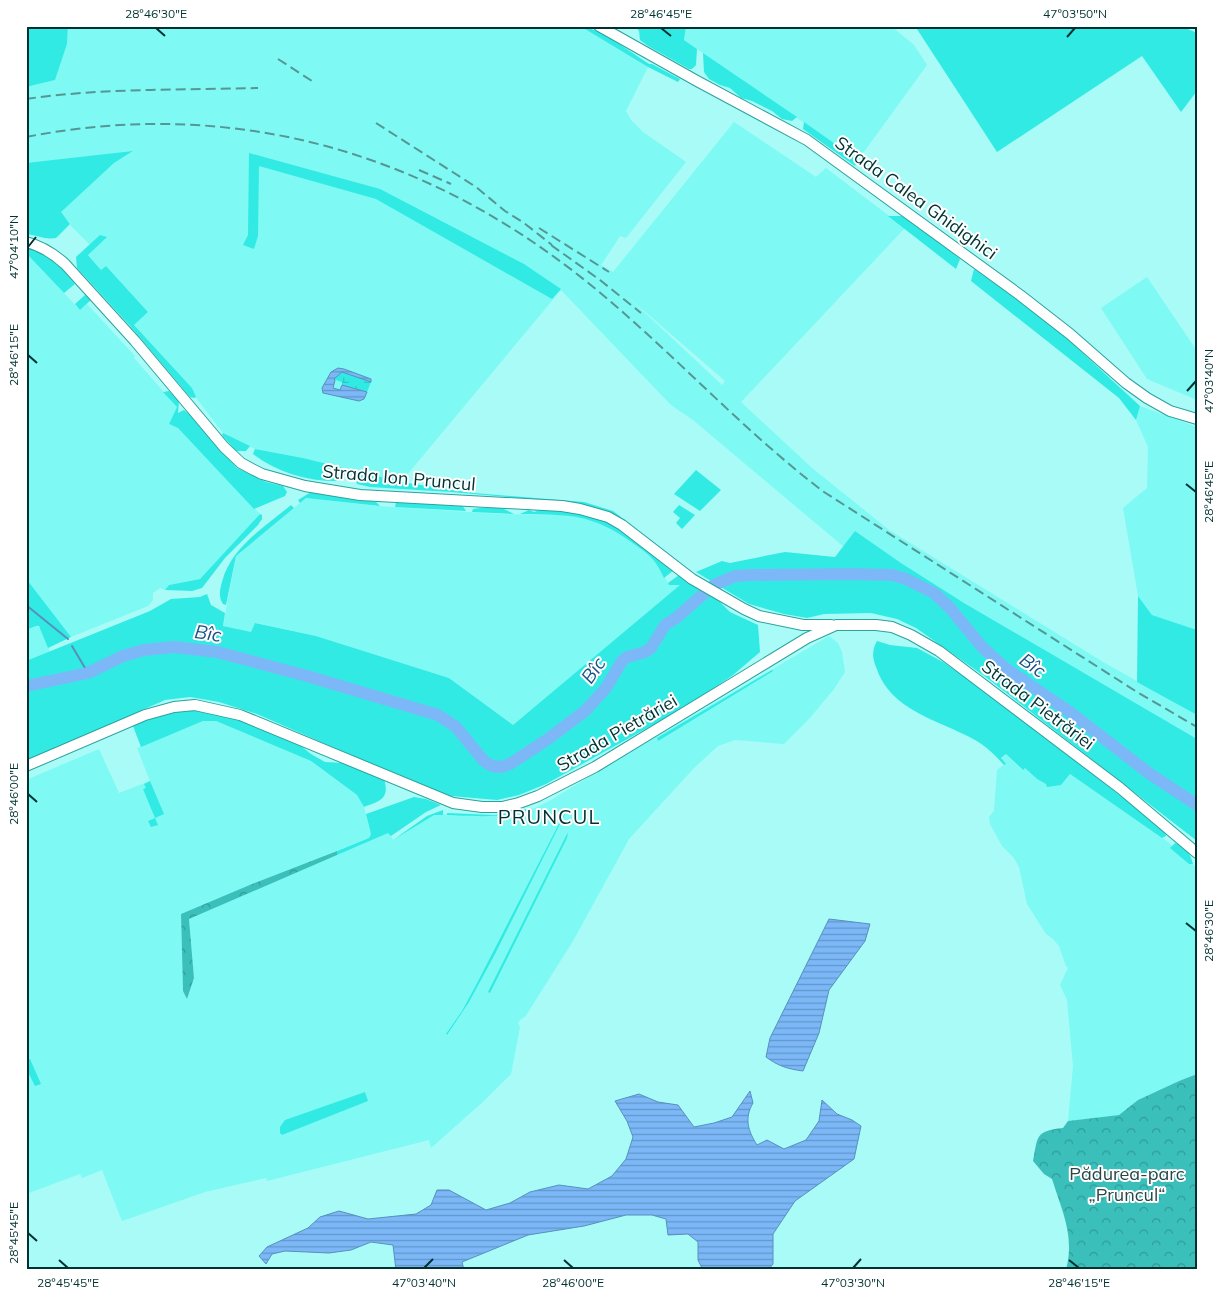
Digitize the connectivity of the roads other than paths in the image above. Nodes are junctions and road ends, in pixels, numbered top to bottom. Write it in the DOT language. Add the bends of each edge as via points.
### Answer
graph roads {
  1 [pos="599,26"];
  2 [pos="26,242"];
  3 [pos="1197,420"];
  4 [pos="836,625"];
  5 [pos="26,766"];
  6 [pos="1169,828"];
  7 [pos="1197,845"];
  8 [pos="1197,853"];
  1 -- 3 [label="street, Strada Calea Ghidighici" via="808,140 1020,295 1126,383 1170,410"];
  2 -- 4 [label="street, Strada Ion Pruncul" via="48,250 64,264 224,447 252,469 300,484 360,495 562,506 593,512 622,525 692,579 759,616 803,625"];
  4 -- 5 [label="street, Strada Pietrăriei" via="807,638 596,767 538,796 502,806 453,803 240,715 195,705 146,715"];
  4 -- 6 [label="street, Strada Pietrăriei" via="892,627 938,651"];
  6 -- 7 [label="street, Strada Pietrăriei"];
  6 -- 8 [label="street, Strada Pietrăriei"];
}
